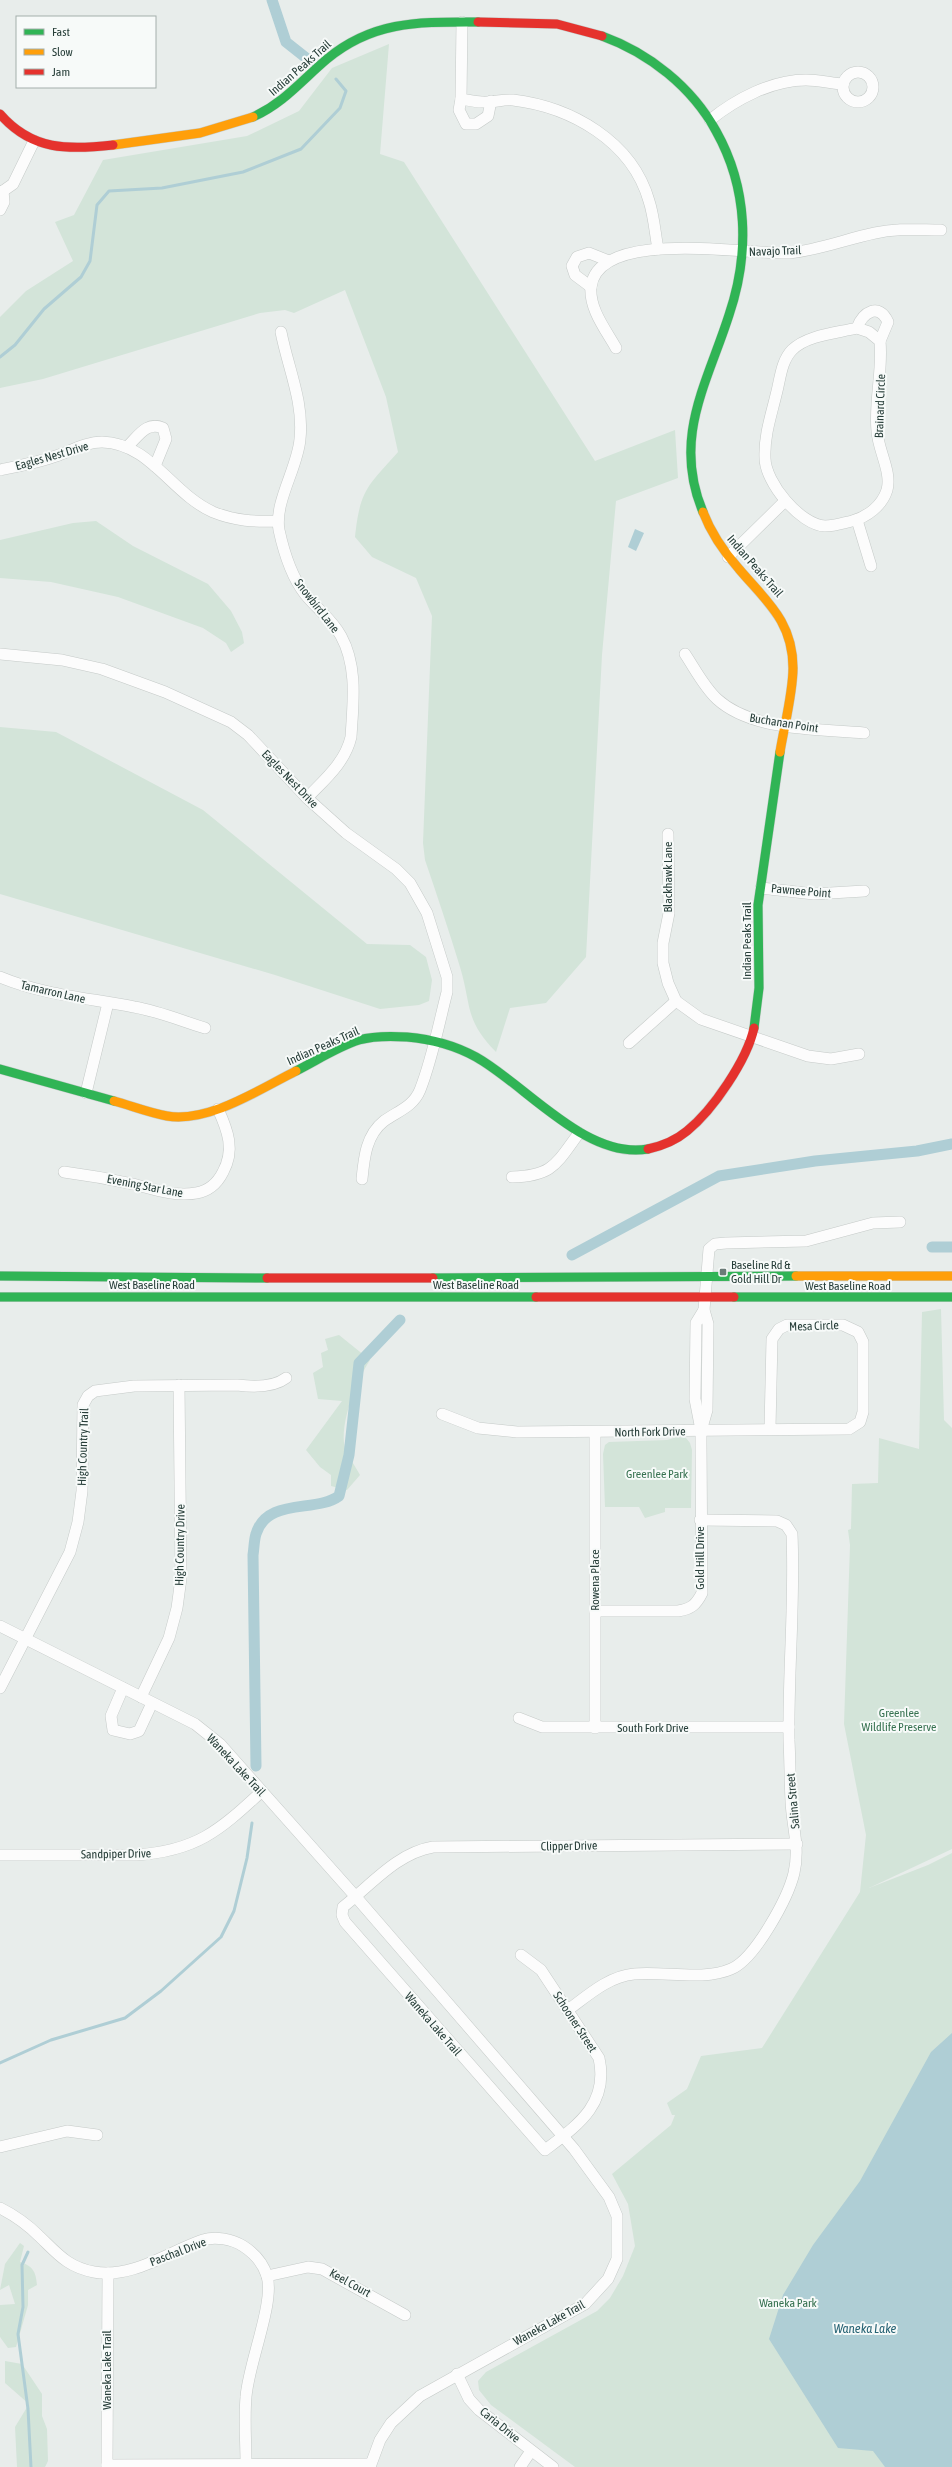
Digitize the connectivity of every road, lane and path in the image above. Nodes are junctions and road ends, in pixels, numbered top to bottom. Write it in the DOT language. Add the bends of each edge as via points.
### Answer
graph roads {
  1 [pos="462,22"];
  2 [pos="843,84"];
  3 [pos="461,99"];
  4 [pos="491,101"];
  5 [pos="0,114"];
  6 [pos="710,120"];
  7 [pos="34,141"];
  8 [pos="2,190"];
  9 [pos="0,210"];
  10 [pos="941,230"];
  11 [pos="658,249"];
  12 [pos="743,252"];
  13 [pos="609,261"];
  14 [pos="591,287"];
  15 [pos="857,328"];
  16 [pos="281,332"];
  17 [pos="880,341"];
  18 [pos="616,348"];
  19 [pos="128,446"];
  20 [pos="155,466"];
  21 [pos="0,470"];
  22 [pos="785,501"];
  23 [pos="857,520"];
  24 [pos="278,521"];
  25 [pos="728,557"];
  26 [pos="871,566"];
  27 [pos="0,654"];
  28 [pos="685,654"];
  29 [pos="784,725"];
  30 [pos="864,733"];
  31 [pos="307,798"];
  32 [pos="668,834"];
  33 [pos="761,888"];
  34 [pos="864,891"];
  35 [pos="0,977"];
  36 [pos="676,1001"];
  37 [pos="108,1003"];
  38 [pos="205,1028"];
  39 [pos="752,1037"];
  40 [pos="434,1040"];
  41 [pos="629,1042"];
  42 [pos="859,1054"];
  43 [pos="0,1069"];
  44 [pos="86,1093"];
  45 [pos="218,1109"];
  46 [pos="579,1133"];
  47 [pos="64,1172"];
  48 [pos="512,1178"];
  49 [pos="362,1179"];
  50 [pos="900,1222"];
  51 [pos="0,1276"];
  52 [pos="706,1276"];
  53 [pos="952,1276"];
  54 [pos="0,1297"];
  55 [pos="705,1297"];
  56 [pos="952,1297"];
  57 [pos="286,1378"];
  58 [pos="179,1385"];
  59 [pos="442,1414"];
  60 [pos="860,1422"];
  61 [pos="770,1428"];
  62 [pos="701,1431"];
  63 [pos="595,1433"];
  64 [pos="700,1520"];
  65 [pos="595,1611"];
  66 [pos="0,1626"];
  67 [pos="24,1639"];
  68 [pos="0,1688"];
  69 [pos="123,1688"];
  70 [pos="141,1697"];
  71 [pos="152,1703"];
  72 [pos="519,1718"];
  73 [pos="789,1727"];
  74 [pos="595,1728"];
  75 [pos="261,1792"];
  76 [pos="798,1844"];
  77 [pos="0,1855"];
  78 [pos="356,1896"];
  79 [pos="520,1955"];
  80 [pos="568,2010"];
  81 [pos="97,2135"];
  82 [pos="563,2136"];
  83 [pos="0,2147"];
  84 [pos="0,2208"];
  85 [pos="108,2273"];
  86 [pos="267,2276"];
  87 [pos="405,2315"];
  88 [pos="457,2374"];
  89 [pos="531,2451"];
  90 [pos="246,2464"];
  91 [pos="107,2466"];
  92 [pos="370,2466"];
  93 [pos="520,2467"];
  94 [pos="554,2467"];
  1 -- 3 [label="street"];
  1 -- 6 [label="street, Indian Peaks Trail" via="538,22 572,26 612,38 644,56 670,77"];
  1 -- 7 [label="street, Indian Peaks Trail" via="417,22 391,26 366,35 322,63 291,95 268,110 230,126 76,149 52,147"];
  2 -- 6 [label="street" via="806,80 787,82 743,98"];
  3 -- 4 [label="street"];
  3 -- 4 [label="street" via="459,110 466,124 476,124 488,116"];
  4 -- 11 [label="street" via="510,100 559,110 593,127 614,144 632,166 644,187"];
  5 -- 7 [label="street, Indian Peaks Trail" via="6,122"];
  6 -- 12 [label="street, Indian Peaks Trail" via="740,194 744,223"];
  7 -- 8 [label="street" via="13,184"];
  8 -- 9 [label="street" via="4,202"];
  10 -- 12 [label="street, Navajo Trail" via="904,229 875,233 825,247 789,253"];
  11 -- 12 [label="street, Navajo Trail" via="691,247"];
  11 -- 13 [label="street, Navajo Trail"];
  12 -- 25 [label="street, Indian Peaks Trail" via="738,285 729,316 696,403 690,451 693,483 700,506 711,531"];
  13 -- 14 [label="street" via="598,272"];
  13 -- 14 [label="street" via="589,253 577,257 572,266 575,275"];
  14 -- 18 [label="street" via="594,310"];
  15 -- 17 [label="street" via="869,332"];
  15 -- 17 [label="street, Brainard Circle" via="861,318 869,311 877,310 885,315 888,322"];
  15 -- 22 [label="street, Brainard Circle" via="802,342 791,351 783,365 765,442 765,460 768,472"];
  16 -- 24 [label="street, Snowbird Lane" via="302,422 300,442"];
  17 -- 23 [label="street, Brainard Circle" via="882,357 876,430 888,476 887,489 882,501 873,511"];
  19 -- 20 [label="street, Eagles Nest Drive"];
  19 -- 20 [label="street" via="147,427 156,425 163,428 166,438"];
  19 -- 21 [label="street, Eagles Nest Drive" via="101,442 83,445 59,455"];
  20 -- 24 [label="street, Eagles Nest Drive" via="196,501 212,511 250,522"];
  22 -- 23 [label="street, Brainard Circle" via="811,522 825,526"];
  22 -- 25 [label="street"];
  23 -- 26 [label="street"];
  24 -- 31 [label="street, Snowbird Lane" via="283,551 292,574 305,594 332,622 341,636 349,656 353,678 349,746 340,763"];
  25 -- 29 [label="street, Indian Peaks Trail" via="768,598 779,613 787,631 793,668"];
  27 -- 31 [label="street, Eagles Nest Drive" via="62,660 102,669 165,692 231,722 248,735"];
  28 -- 29 [label="street, Buchanan Point" via="710,692 733,711 751,719"];
  29 -- 30 [label="street, Buchanan Point"];
  29 -- 33 [label="street, Indian Peaks Trail"];
  31 -- 40 [label="street, Eagles Nest Drive" via="346,833 396,869 416,892 427,913 447,977 447,992"];
  32 -- 36 [label="street, Blackhawk Lane" via="669,913 663,943 668,984"];
  33 -- 34 [label="street, Pawnee Point" via="814,894"];
  33 -- 39 [label="street, Indian Peaks Trail" via="758,905 759,1000"];
  35 -- 37 [label="street, Tamarron Lane" via="16,984 72,998"];
  36 -- 39 [label="street, Blackhawk Lane" via="701,1019"];
  36 -- 41 [label="street"];
  37 -- 38 [label="street, Tamarron Lane" via="135,1007"];
  37 -- 44 [label="street"];
  39 -- 42 [label="street, Blackhawk Lane" via="808,1056 831,1058"];
  39 -- 46 [label="street, Indian Peaks Trail" via="738,1067 725,1086 687,1131 672,1141 656,1147 622,1150 600,1144"];
  40 -- 45 [label="street, Indian Peaks Trail" via="380,1036 359,1040"];
  40 -- 46 [label="street, Indian Peaks Trail" via="489,1063"];
  40 -- 49 [label="street, Eagles Nest Drive" via="420,1090 406,1109 384,1122 364,1151"];
  43 -- 44 [label="street, Indian Peaks Trail"];
  44 -- 45 [label="street, Indian Peaks Trail" via="168,1116 192,1116"];
  45 -- 47 [label="street, Evening Star Lane" via="229,1133 230,1150 227,1166 211,1188 196,1193 180,1194 96,1176"];
  46 -- 48 [label="street" via="556,1164 545,1172 533,1177"];
  50 -- 52 [label="street, Gold Hill Drive" via="873,1223 806,1241 715,1244 709,1249"];
  51 -- 52 [label="street, West Baseline Road"];
  52 -- 53 [label="street, West Baseline Road"];
  52 -- 55 [label="street, Gold Hill Drive"];
  54 -- 55 [label="street, West Baseline Road"];
  55 -- 56 [label="street, West Baseline Road"];
  55 -- 62 [label="street, Gold Hill Drive" via="704,1310 708,1324 707,1410"];
  57 -- 58 [label="street, High Country Trail" via="280,1382 251,1387"];
  58 -- 67 [label="street, High Country Trail" via="134,1386 95,1391 88,1396 83,1405 82,1491 78,1522 70,1552"];
  58 -- 70 [label="street, High Country Drive" via="181,1578 169,1638"];
  59 -- 63 [label="street, North Fork Drive" via="474,1427 504,1431"];
  60 -- 61 [label="street, North Fork Drive" via="849,1429"];
  60 -- 61 [label="street, Mesa Circle" via="863,1412 863,1342 858,1332 843,1325 787,1326 779,1329 772,1339"];
  61 -- 62 [label="street, North Fork Drive"];
  62 -- 63 [label="street, North Fork Drive"];
  62 -- 64 [label="street, Gold Hill Drive"];
  63 -- 65 [label="street, Rowena Place"];
  64 -- 65 [label="street, Gold Hill Drive" via="702,1593 697,1603 689,1610"];
  64 -- 73 [label="street, Salina Street" via="777,1521 786,1526 792,1534"];
  65 -- 74 [label="street, Rowena Place"];
  66 -- 67 [label="street, Waneka Lake Trail"];
  67 -- 68 [label="street, High Country Trail"];
  67 -- 69 [label="street, Waneka Lake Trail"];
  69 -- 70 [label="street, Waneka Lake Trail"];
  69 -- 71 [label="street" via="111,1716 113,1730 130,1734 138,1731"];
  70 -- 71 [label="street, Waneka Lake Trail"];
  71 -- 75 [label="street, Waneka Lake Trail" via="204,1730 220,1744"];
  72 -- 74 [label="street, South Fork Drive" via="542,1727"];
  73 -- 74 [label="street, South Fork Drive"];
  73 -- 76 [label="street, Salina Street" via="791,1802"];
  75 -- 77 [label="street, Sandpiper Drive" via="225,1826 183,1848 136,1856"];
  75 -- 78 [label="street, Waneka Lake Trail"];
  76 -- 78 [label="street, Clipper Drive" via="433,1847 406,1856"];
  76 -- 80 [label="street, Salina Street" via="794,1872 780,1910 745,1959 732,1969 717,1973 633,1974 617,1978"];
  78 -- 82 [label="street, Waneka Lake Trail"];
  78 -- 82 [label="street, Waneka Lake Trail" via="343,1907 342,1915 345,1922 545,2150"];
  79 -- 80 [label="street, Schooner Street" via="541,1970"];
  80 -- 82 [label="street, Schooner Street" via="599,2058 602,2075 600,2091 592,2106"];
  81 -- 83 [label="street" via="67,2131"];
  82 -- 88 [label="street, Waneka Lake Trail" via="609,2197 617,2216 617,2259 608,2279 585,2304"];
  84 -- 85 [label="street, Paschal Drive" via="39,2236 58,2256 75,2266 93,2272"];
  85 -- 86 [label="street, Paschal Drive" via="129,2271 204,2240 221,2238 238,2242 252,2251"];
  85 -- 91 [label="street, Waneka Lake Trail"];
  86 -- 87 [label="street, Keel Court" via="308,2267 322,2269"];
  86 -- 90 [label="street, Paschal Drive" via="268,2301 251,2364 246,2397"];
  88 -- 89 [label="street, Caria Drive" via="469,2399 479,2410"];
  88 -- 92 [label="street, Waneka Lake Trail" via="405,2408 380,2440"];
  89 -- 93 [label="street"];
  89 -- 94 [label="street, Caria Drive"];
  90 -- 91 [label="street"];
  90 -- 92 [label="street"];
}
